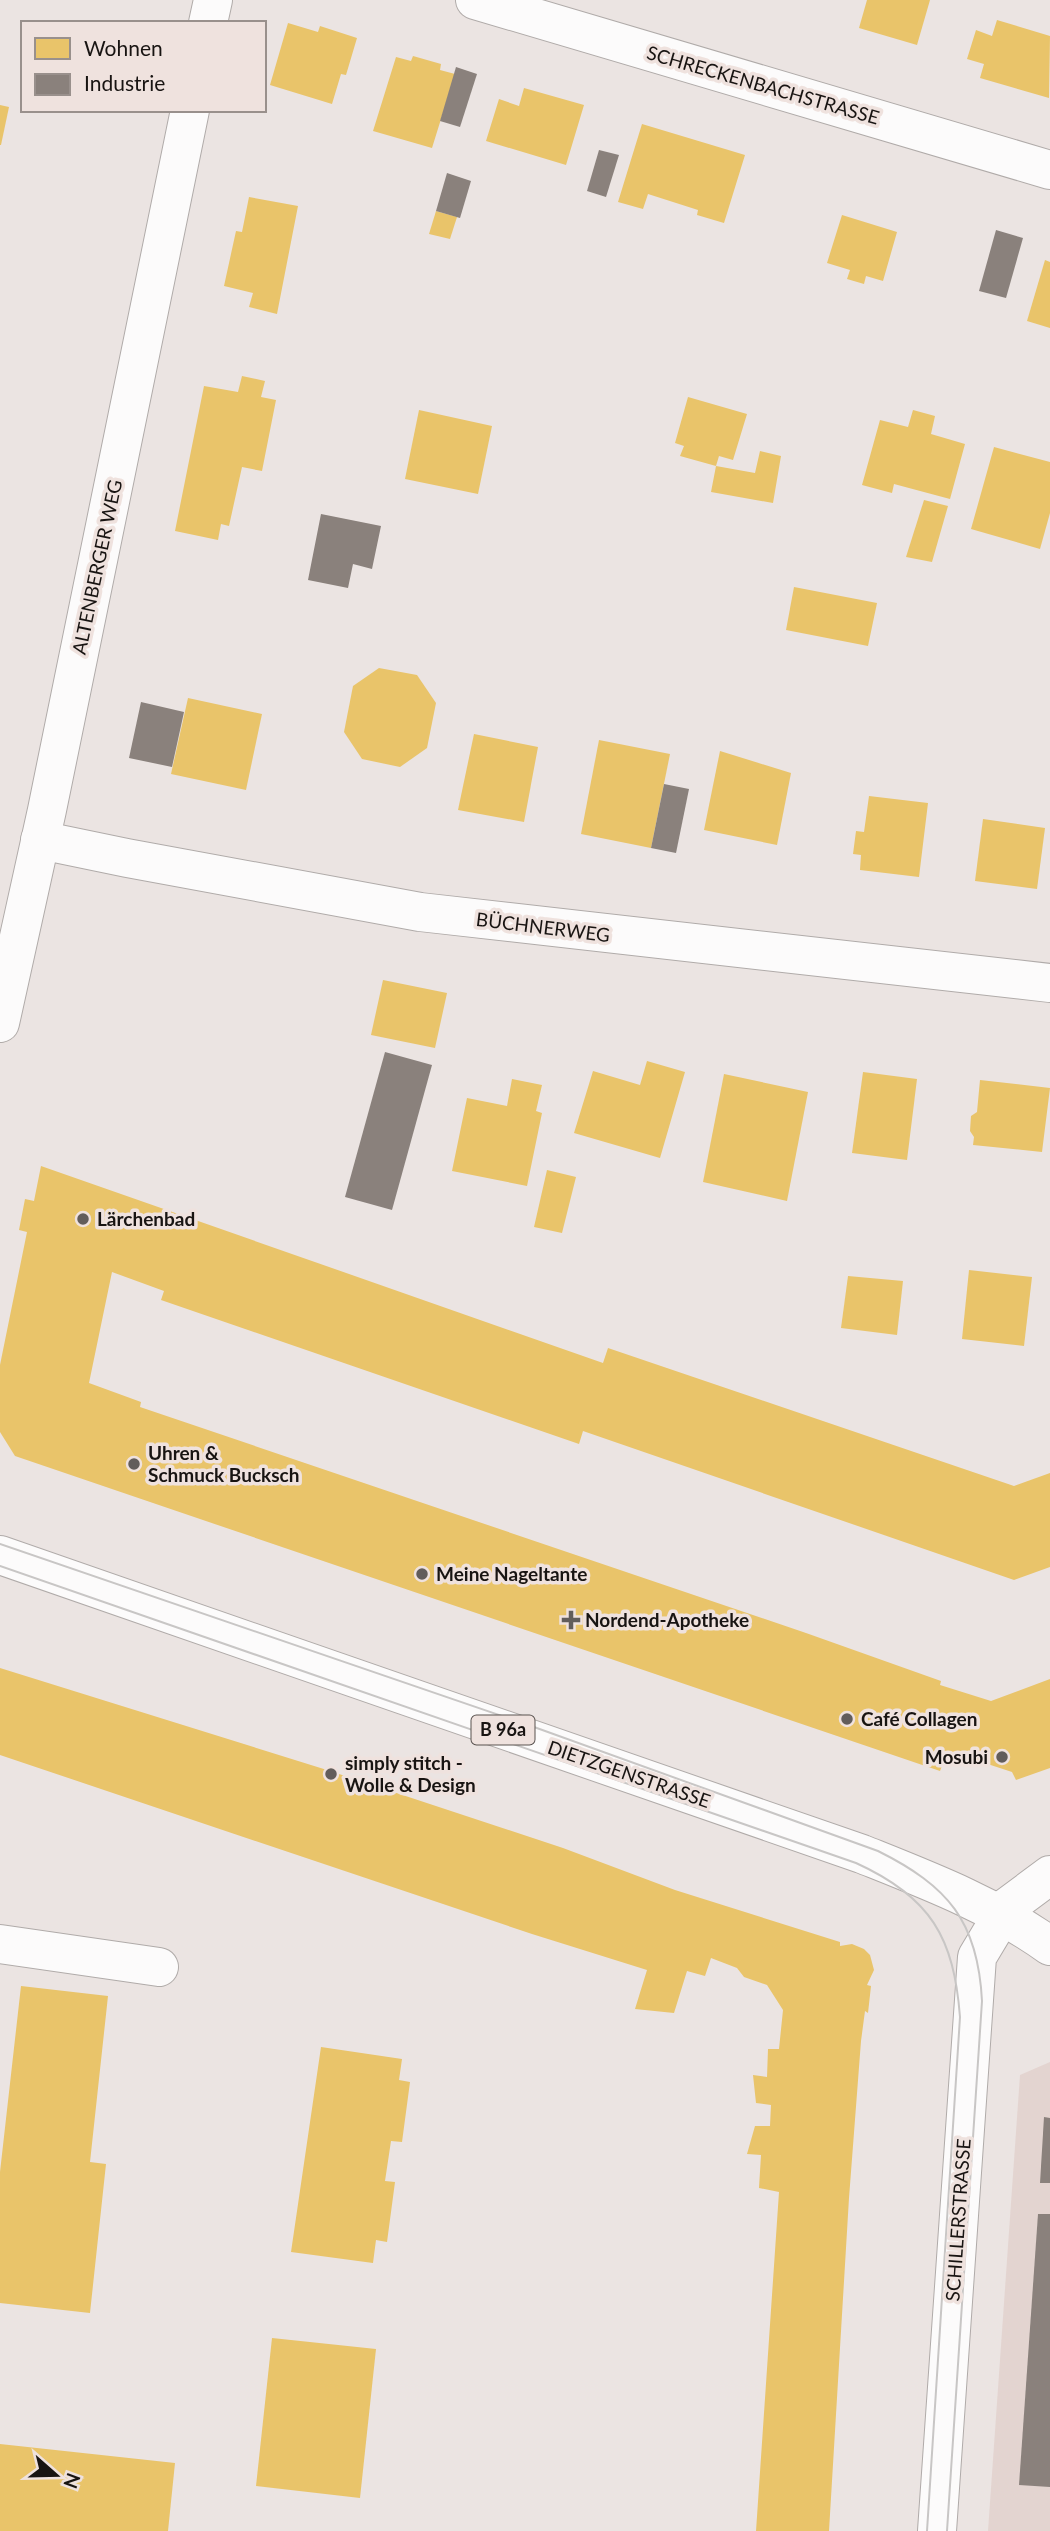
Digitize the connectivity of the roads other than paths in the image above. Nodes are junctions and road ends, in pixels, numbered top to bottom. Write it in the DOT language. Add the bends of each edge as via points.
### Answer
graph roads {
  1 [pos="213,0"];
  2 [pos="475,0"];
  3 [pos="208,21"];
  4 [pos="190,112"];
  5 [pos="1050,170"];
  6 [pos="40,839"];
  7 [pos="1050,983"];
  8 [pos="0,1023"];
  9 [pos="0,1555"];
  10 [pos="1050,1875"];
  11 [pos="1002,1916"];
  12 [pos="0,1944"];
  13 [pos="1050,1947"];
  14 [pos="159,1967"];
  15 [pos="937,2531"];
  1 -- 3 [label="street"];
  2 -- 5 [label="street, SCHRECKENBACHSTRASSE"];
  4 -- 6 [label="street, ALTENBERGER WEG"];
  6 -- 7 [label="street, BÜCHNERWEG" via="420,912"];
  6 -- 8 [label="street, ALTENBERGER WEG"];
  9 -- 11 [label="street, DIETZGENSTRASSE / B 96a" via="862,1854"];
  10 -- 11 [label="street, SCHILLERSTRASSE" via="1007,1907"];
  11 -- 13 [label="street, DIETZGENSTRASSE / B 96a"];
  11 -- 15 [label="street, SCHILLERSTRASSE" via="977,1957"];
  12 -- 14 [label="street"];
}
